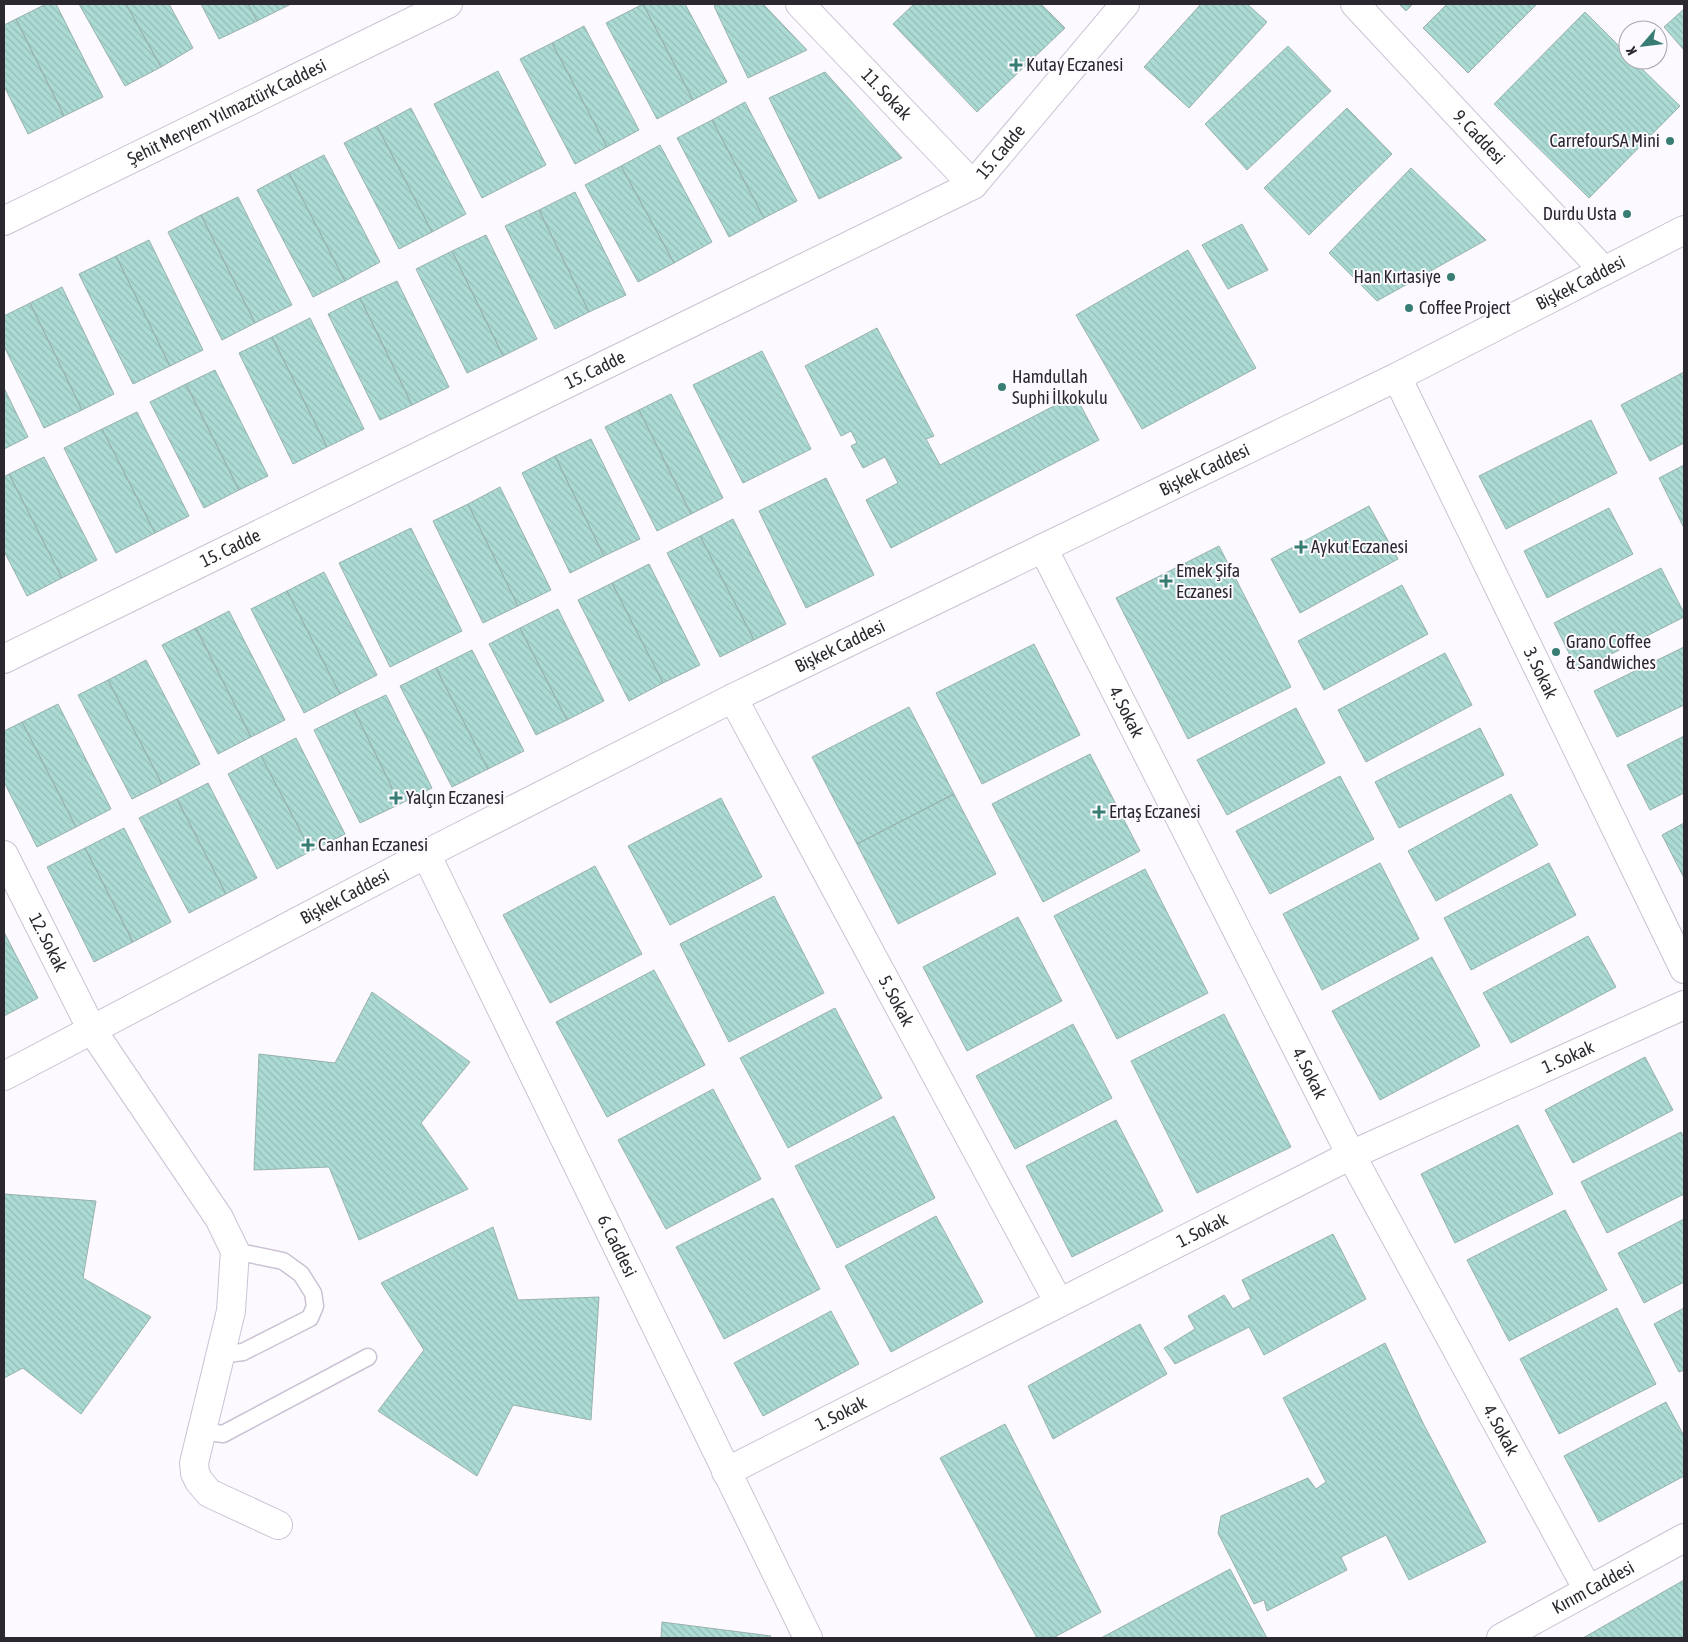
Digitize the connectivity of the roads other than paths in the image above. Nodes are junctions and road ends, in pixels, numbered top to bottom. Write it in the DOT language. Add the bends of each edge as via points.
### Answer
graph roads {
  1 [pos="448,4"];
  2 [pos="800,4"];
  3 [pos="1126,4"];
  4 [pos="1355,4"];
  5 [pos="973,185"];
  6 [pos="4,221"];
  7 [pos="1684,230"];
  8 [pos="1604,271"];
  9 [pos="1397,377"];
  10 [pos="1043,548"];
  11 [pos="4,659"];
  12 [pos="733,698"];
  13 [pos="426,854"];
  14 [pos="4,855"];
  15 [pos="1684,969"];
  16 [pos="1684,1006"];
  17 [pos="92,1030"];
  18 [pos="4,1076"];
  19 [pos="1351,1155"];
  20 [pos="235,1251"];
  21 [pos="1059,1304"];
  22 [pos="220,1355"];
  23 [pos="368,1357"];
  24 [pos="202,1431"];
  25 [pos="726,1472"];
  26 [pos="278,1525"];
  27 [pos="1684,1538"];
  28 [pos="1588,1590"];
  29 [pos="808,1638"];
  30 [pos="1501,1638"];
  1 -- 6 [label="street, Şehit Meryem Yılmaztürk Caddesi"];
  2 -- 5 [label="street, 11. Sokak"];
  3 -- 5 [label="street, 15. Cadde"];
  4 -- 8 [label="street, 9. Caddesi"];
  5 -- 11 [label="street, 15. Cadde"];
  7 -- 8 [label="street, Bişkek Caddesi"];
  8 -- 9 [label="street, Bişkek Caddesi"];
  9 -- 10 [label="street, Bişkek Caddesi"];
  9 -- 15 [label="street, 3. Sokak"];
  10 -- 12 [label="street, Bişkek Caddesi"];
  10 -- 19 [label="street, 4. Sokak"];
  12 -- 13 [label="street, Bişkek Caddesi"];
  12 -- 21 [label="street, 5. Sokak"];
  13 -- 17 [label="street, Bişkek Caddesi"];
  13 -- 25 [label="street, 6. Caddesi"];
  14 -- 17 [label="street, 12. Sokak"];
  16 -- 19 [label="street, 1. Sokak"];
  17 -- 18 [label="street, Bişkek Caddesi"];
  17 -- 20 [label="street, 12. Sokak" via="220,1218"];
  19 -- 21 [label="street, 1. Sokak"];
  19 -- 28 [label="street, 4. Sokak"];
  20 -- 22 [label="street" via="231,1311"];
  20 -- 22 [label="lane" via="283,1261 301,1274 313,1293 315,1306 310,1318 243,1352"];
  21 -- 25 [label="street, 1. Sokak"];
  22 -- 24 [label="street"];
  23 -- 24 [label="lane" via="224,1434"];
  24 -- 26 [label="street" via="194,1463 195,1473 204,1487 209,1493"];
  25 -- 29 [label="street, 6. Caddesi"];
  27 -- 28 [label="street, Kırım Caddesi"];
  28 -- 30 [label="street, Kırım Caddesi"];
}
